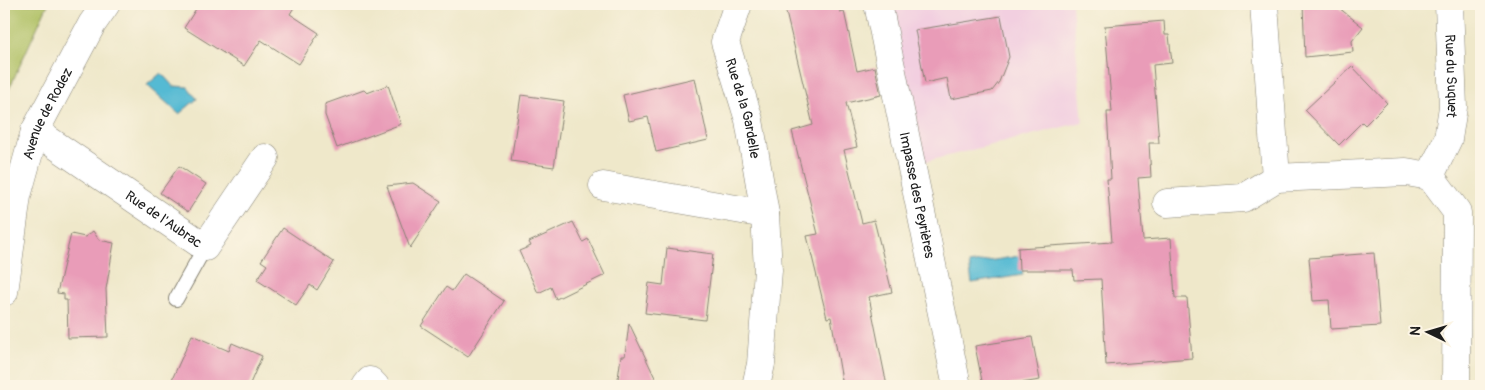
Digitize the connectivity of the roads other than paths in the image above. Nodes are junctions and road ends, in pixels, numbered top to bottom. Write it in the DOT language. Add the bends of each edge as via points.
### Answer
graph roads {
  1 [pos="106,4"];
  2 [pos="738,4"];
  3 [pos="878,4"];
  4 [pos="1264,4"];
  5 [pos="1449,4"];
  6 [pos="35,131"];
  7 [pos="264,158"];
  8 [pos="1430,176"];
  9 [pos="1276,178"];
  10 [pos="603,186"];
  11 [pos="1167,203"];
  12 [pos="765,214"];
  13 [pos="205,247"];
  14 [pos="4,292"];
  15 [pos="176,299"];
  16 [pos="366,386"];
  17 [pos="375,386"];
  18 [pos="756,386"];
  19 [pos="957,386"];
  20 [pos="1456,386"];
  1 -- 6 [label="street, Avenue de Rodez"];
  2 -- 12 [label="street, Rue de la Gardelle" via="725,42 749,120"];
  3 -- 19 [label="street, Impasse des Peyrières"];
  4 -- 9 [label="street"];
  5 -- 8 [label="street, Rue du Suquet" via="1453,107 1448,138"];
  6 -- 13 [label="street, Rue de l'Aubrac"];
  6 -- 14 [label="street, Avenue de Rodez" via="17,196"];
  7 -- 13 [label="street, Rue de l'Aubrac"];
  8 -- 9 [label="street" via="1406,172"];
  8 -- 20 [label="street" via="1457,212"];
  9 -- 11 [label="street" via="1243,198"];
  10 -- 12 [label="street"];
  12 -- 18 [label="street, Rue de la Gardelle" via="768,270 761,364"];
  13 -- 15 [label="lane"];
  16 -- 17 [label="street" via="370,381"];
}
